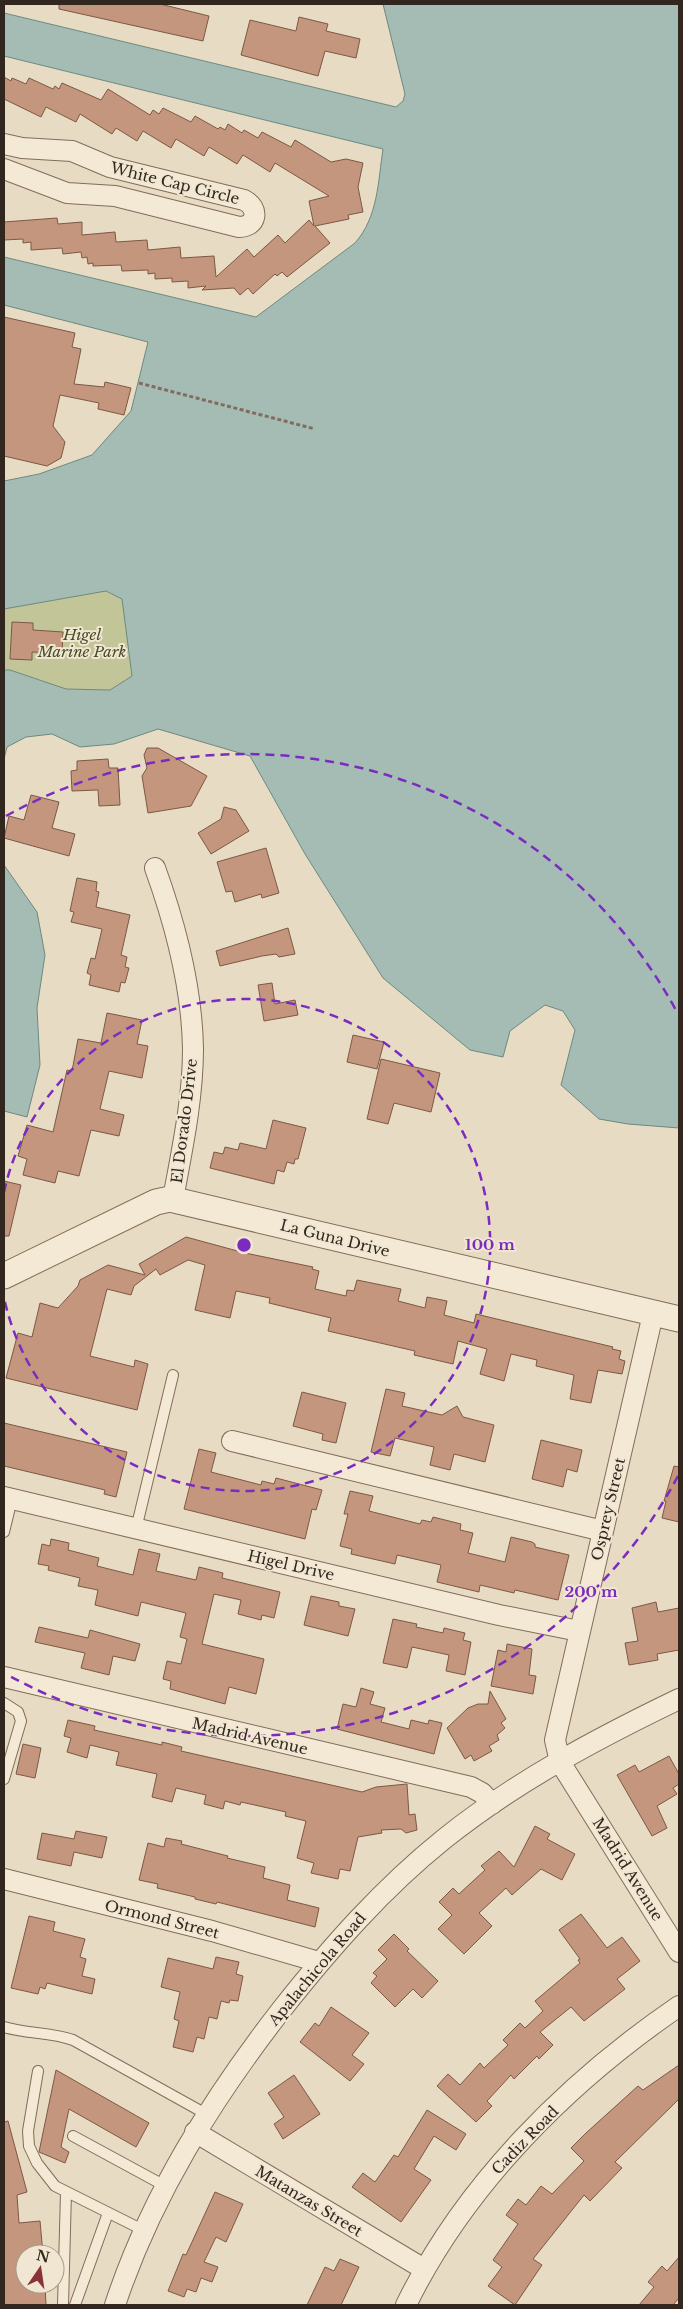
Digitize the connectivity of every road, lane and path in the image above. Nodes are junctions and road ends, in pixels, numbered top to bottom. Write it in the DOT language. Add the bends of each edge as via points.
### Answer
graph roads {
  1 [pos="4,144"];
  2 [pos="4,169"];
  3 [pos="139,383"];
  4 [pos="315,429"];
  5 [pos="155,868"];
  6 [pos="173,1199"];
  7 [pos="4,1276"];
  8 [pos="653,1314"];
  9 [pos="679,1319"];
  10 [pos="173,1375"];
  11 [pos="232,1441"];
  12 [pos="8,1498"];
  13 [pos="136,1529"];
  14 [pos="603,1531"];
  15 [pos="4,1532"];
  16 [pos="579,1631"];
  17 [pos="4,1677"];
  18 [pos="679,1699"];
  19 [pos="4,1703"];
  20 [pos="560,1762"];
  21 [pos="4,1779"];
  22 [pos="492,1804"];
  23 [pos="4,1879"];
  24 [pos="679,1952"];
  25 [pos="319,1962"];
  26 [pos="679,2006"];
  27 [pos="4,2027"];
  28 [pos="38,2071"];
  29 [pos="206,2114"];
  30 [pos="195,2132"];
  31 [pos="73,2136"];
  32 [pos="167,2187"];
  33 [pos="66,2192"];
  34 [pos="108,2213"];
  35 [pos="145,2231"];
  36 [pos="424,2269"];
  37 [pos="63,2305"];
  38 [pos="75,2305"];
  39 [pos="115,2305"];
  40 [pos="406,2305"];
  1 -- 2 [label="street, White Cap Circle" via="72,151 110,167 244,200 254,208 255,216 252,223 239,227 114,196 67,193"];
  3 -- 4 [label="path"];
  5 -- 6 [label="street, El Dorado Drive" via="179,943 192,1026 191,1090"];
  6 -- 7 [label="street, La Guna Drive" via="156,1202"];
  6 -- 8 [label="street, La Guna Drive"];
  8 -- 9 [label="street, La Guna Drive"];
  8 -- 14 [label="street, Osprey Street"];
  10 -- 13 [label="lane"];
  11 -- 14 [label="street"];
  12 -- 13 [label="street, Higel Drive"];
  12 -- 15 [label="lane"];
  13 -- 16 [label="street, Higel Drive"];
  14 -- 16 [label="street, Osprey Street"];
  16 -- 20 [label="street, Osprey Street" via="555,1733"];
  17 -- 22 [label="street, Madrid Avenue" via="471,1787"];
  18 -- 20 [label="street, Apalachicola Road"];
  19 -- 21 [label="lane" via="18,1712 21,1721"];
  20 -- 22 [label="street, Apalachicola Road"];
  20 -- 24 [label="street, Madrid Avenue"];
  22 -- 25 [label="street, Apalachicola Road" via="444,1839 400,1878"];
  23 -- 25 [label="street, Ormond Street" via="212,1931"];
  25 -- 29 [label="street, Apalachicola Road" via="245,2057"];
  26 -- 36 [label="street, Cadiz Road" via="588,2078 524,2139 472,2199"];
  27 -- 29 [label="lane" via="73,2040"];
  28 -- 33 [label="lane" via="28,2131 29,2146 45,2175"];
  29 -- 30 [label="street, Apalachicola Road"];
  30 -- 32 [label="street, Apalachicola Road"];
  30 -- 36 [label="street, Matanzas Street"];
  31 -- 32 [label="lane"];
  32 -- 35 [label="street, Apalachicola Road"];
  33 -- 34 [label="lane"];
  33 -- 37 [label="lane"];
  34 -- 35 [label="lane"];
  34 -- 38 [label="lane"];
  35 -- 39 [label="street, Apalachicola Road"];
  36 -- 40 [label="street, Cadiz Road"];
}
